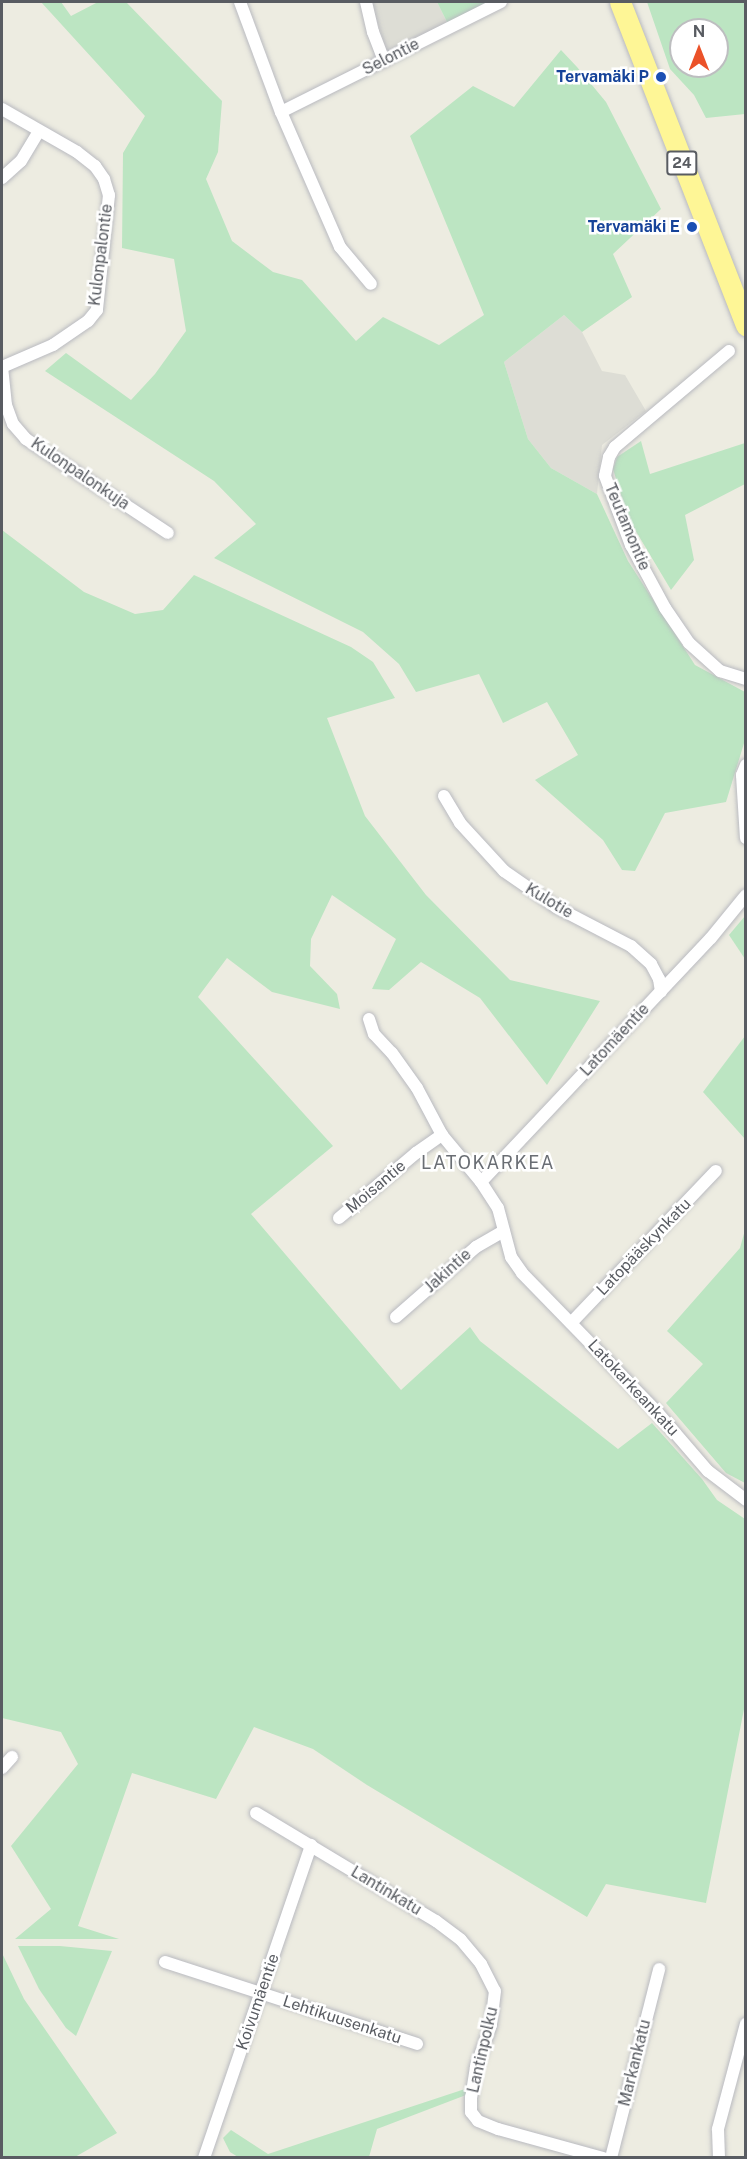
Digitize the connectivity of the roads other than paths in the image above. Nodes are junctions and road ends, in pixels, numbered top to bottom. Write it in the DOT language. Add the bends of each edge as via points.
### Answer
graph roads {
  1 [pos="240,2"];
  2 [pos="366,2"];
  3 [pos="501,2"];
  4 [pos="620,2"];
  5 [pos="384,61"];
  6 [pos="2,109"];
  7 [pos="281,112"];
  8 [pos="39,131"];
  9 [pos="2,178"];
  10 [pos="371,284"];
  11 [pos="746,325"];
  12 [pos="729,351"];
  13 [pos="2,367"];
  14 [pos="168,533"];
  15 [pos="746,679"];
  16 [pos="746,765"];
  17 [pos="444,796"];
  18 [pos="746,838"];
  19 [pos="746,895"];
  20 [pos="661,992"];
  21 [pos="369,1019"];
  22 [pos="442,1135"];
  23 [pos="716,1171"];
  24 [pos="481,1182"];
  25 [pos="339,1218"];
  26 [pos="504,1231"];
  27 [pos="396,1317"];
  28 [pos="571,1323"];
  29 [pos="746,1500"];
  30 [pos="12,1757"];
  31 [pos="2,1768"];
  32 [pos="256,1814"];
  33 [pos="311,1845"];
  34 [pos="165,1962"];
  35 [pos="659,1969"];
  36 [pos="495,1991"];
  37 [pos="261,1994"];
  38 [pos="746,2024"];
  39 [pos="417,2044"];
  40 [pos="204,2157"];
  41 [pos="603,2157"];
  42 [pos="611,2157"];
  43 [pos="719,2157"];
  1 -- 7 [label="street"];
  2 -- 5 [label="street"];
  3 -- 5 [label="street, Selontie"];
  4 -- 11 [label="highway, 24"];
  5 -- 7 [label="street, Selontie"];
  6 -- 8 [label="street, Kulonpalontie"];
  7 -- 10 [label="street" via="340,247"];
  8 -- 9 [label="street" via="21,161"];
  8 -- 13 [label="street, Kulonpalontie" via="77,152 104,179 108,195 97,310 88,321 53,345"];
  12 -- 15 [label="street, Teutamontie" via="615,447 605,476 631,545 683,634 720,670"];
  13 -- 14 [label="street, Kulonpalonkuja" via="6,405 26,439"];
  16 -- 18 [label="street" via="742,775"];
  17 -- 20 [label="street, Kulotie" via="460,823 504,871 556,907 631,946 651,964"];
  19 -- 20 [label="street, Latomäentie"];
  20 -- 24 [label="street, Latomäentie"];
  21 -- 22 [label="street, Latokarkeankatu" via="374,1034 417,1088"];
  22 -- 24 [label="street, Latokarkeankatu"];
  22 -- 25 [label="street, Moisantie"];
  23 -- 28 [label="street, Latopääskynkatu"];
  24 -- 26 [label="street, Latokarkeankatu" via="498,1208"];
  26 -- 27 [label="street, Jakintie" via="476,1246"];
  26 -- 28 [label="street, Latokarkeankatu" via="511,1257 522,1273"];
  28 -- 29 [label="street, Latokarkeankatu" via="708,1471"];
  30 -- 31 [label="street"];
  32 -- 33 [label="street, Lantinkatu"];
  33 -- 36 [label="street, Lantinkatu" via="461,1940 481,1964"];
  33 -- 37 [label="street, Koivumäentie"];
  34 -- 37 [label="street, Lehtikuusenkatu"];
  35 -- 42 [label="street, Markankatu"];
  36 -- 41 [label="street, Lantinpolku" via="491,2025 476,2067 471,2112 478,2121 498,2129"];
  37 -- 39 [label="street, Lehtikuusenkatu"];
  37 -- 40 [label="street, Koivumäentie"];
  38 -- 43 [label="street" via="718,2129"];
}
